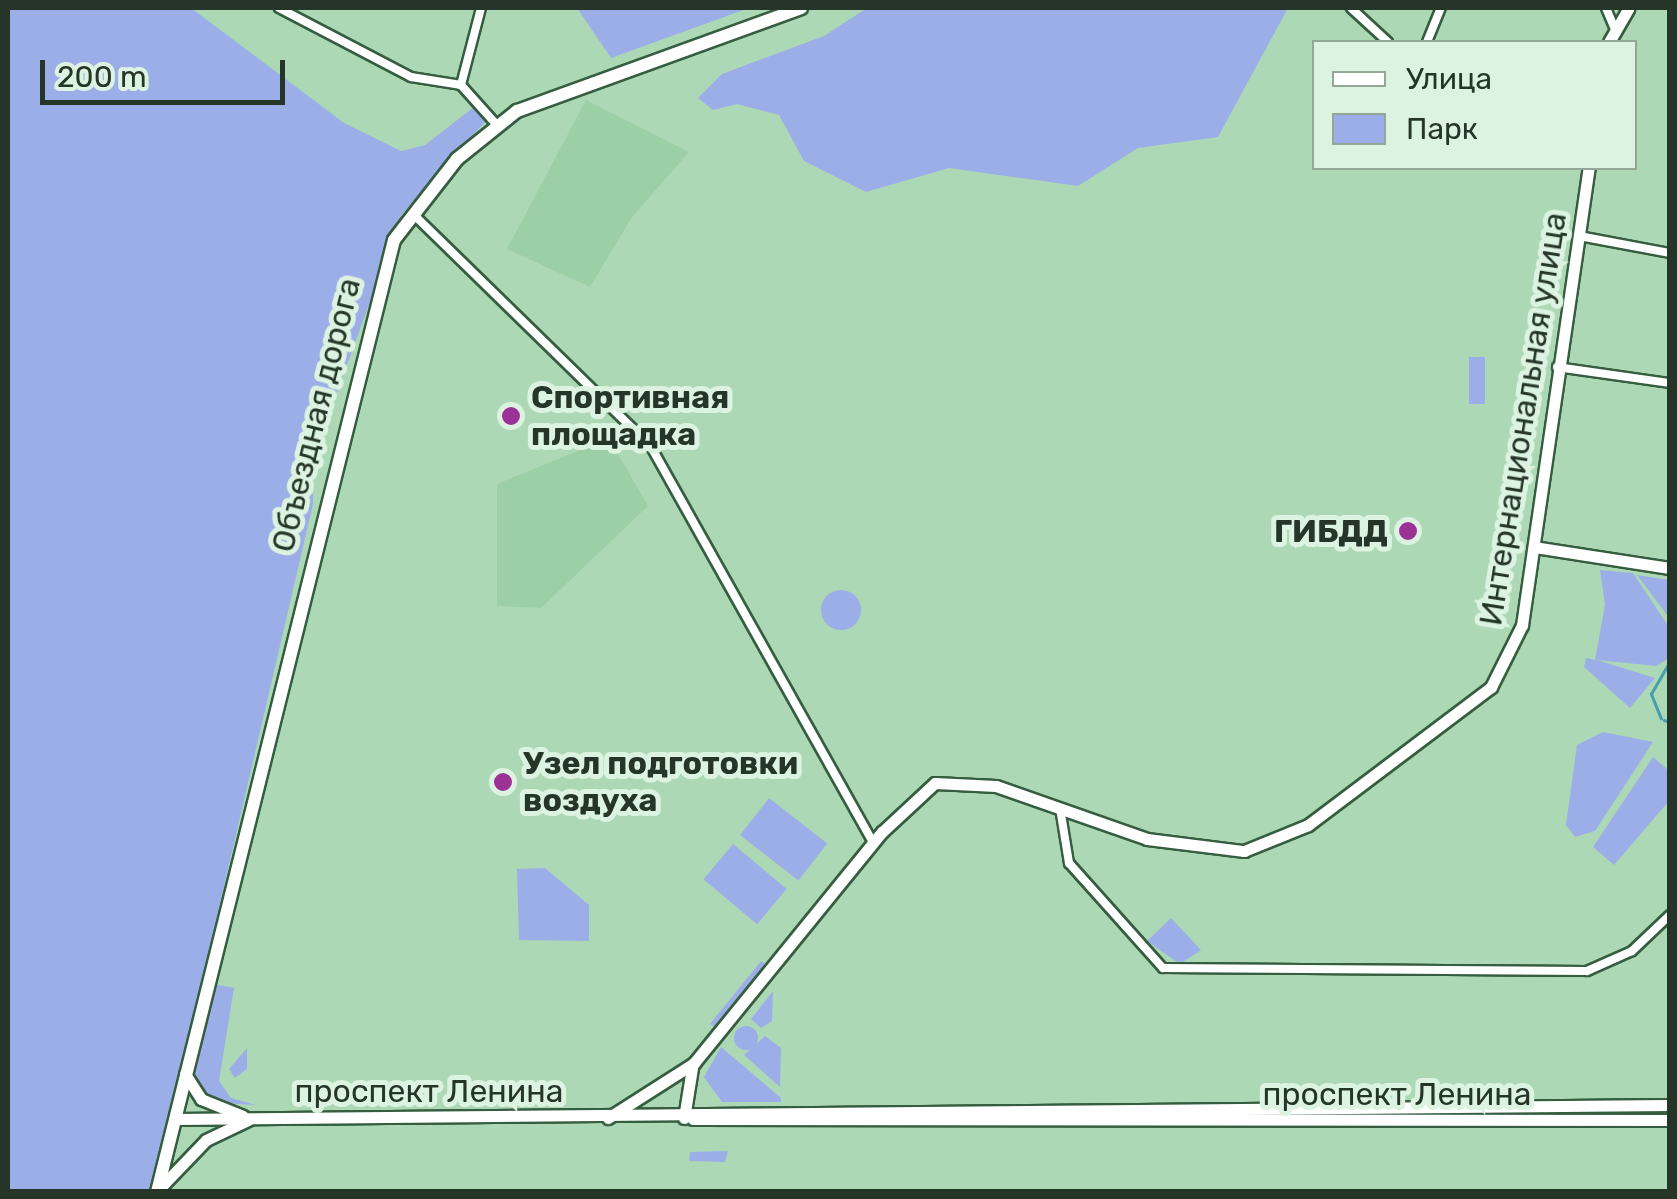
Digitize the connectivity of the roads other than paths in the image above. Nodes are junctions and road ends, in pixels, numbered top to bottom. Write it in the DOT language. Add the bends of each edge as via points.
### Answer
graph roads {
  1 [pos="279,8"];
  2 [pos="481,8"];
  3 [pos="801,8"];
  4 [pos="1350,8"];
  5 [pos="1441,8"];
  6 [pos="1606,8"];
  7 [pos="1629,8"];
  8 [pos="1614,27"];
  9 [pos="1386,40"];
  10 [pos="1428,40"];
  11 [pos="1610,40"];
  12 [pos="461,85"];
  13 [pos="496,124"];
  14 [pos="1589,170"];
  15 [pos="411,212"];
  16 [pos="1578,236"];
  17 [pos="1670,253"];
  18 [pos="1557,367"];
  19 [pos="1670,383"];
  20 [pos="1534,548"];
  21 [pos="1670,568"];
  22 [pos="1060,808"];
  23 [pos="873,842"];
  24 [pos="1670,914"];
  25 [pos="694,1063"];
  26 [pos="186,1074"];
  27 [pos="1670,1105"];
  28 [pos="1124,1108"];
  29 [pos="252,1118"];
  30 [pos="608,1118"];
  31 [pos="684,1118"];
  32 [pos="175,1119"];
  33 [pos="1670,1120"];
  34 [pos="1124,1123"];
  35 [pos="157,1191"];
  1 -- 12 [label="street" via="411,77"];
  2 -- 12 [label="street"];
  3 -- 13 [label="main road, Объездная дорога" via="625,66"];
  4 -- 9 [label="street"];
  5 -- 10 [label="street"];
  6 -- 8 [label="street"];
  7 -- 8 [label="main road"];
  8 -- 11 [label="main road"];
  12 -- 13 [label="street"];
  13 -- 15 [label="main road, Объездная дорога"];
  14 -- 16 [label="main road, Интернациональная улица"];
  15 -- 23 [label="street" via="650,446"];
  15 -- 26 [label="main road, Объездная дорога" via="379,273"];
  16 -- 17 [label="street"];
  16 -- 18 [label="main road, Интернациональная улица"];
  18 -- 19 [label="street"];
  18 -- 20 [label="main road, Интернациональная улица"];
  20 -- 21 [label="main road"];
  20 -- 22 [label="main road, Интернациональная улица" via="1522,626 1491,688 1308,826 1220,853"];
  22 -- 23 [label="main road, Интернациональная улица" via="963,779 936,783"];
  22 -- 24 [label="street" via="1069,863 1164,968 1586,971 1632,951"];
  23 -- 25 [label="main road, Интернациональная улица"];
  25 -- 30 [label="main road, Интернациональная улица"];
  25 -- 31 [label="main road, Интернациональная улица"];
  26 -- 29 [label="main road" via="202,1099"];
  26 -- 32 [label="main road, Объездная дорога"];
  27 -- 28 [label="main road, проспект Ленина"];
  28 -- 31 [label="main road, проспект Ленина"];
  28 -- 34 [label="main road"];
  29 -- 30 [label="main road, проспект Ленина"];
  29 -- 32 [label="main road, проспект Ленина"];
  29 -- 35 [label="main road" via="206,1140"];
  30 -- 31 [label="main road, проспект Ленина"];
  31 -- 34 [label="main road, проспект Ленина" via="726,1125"];
  32 -- 35 [label="main road, Объездная дорога"];
  33 -- 34 [label="main road, проспект Ленина"];
}
